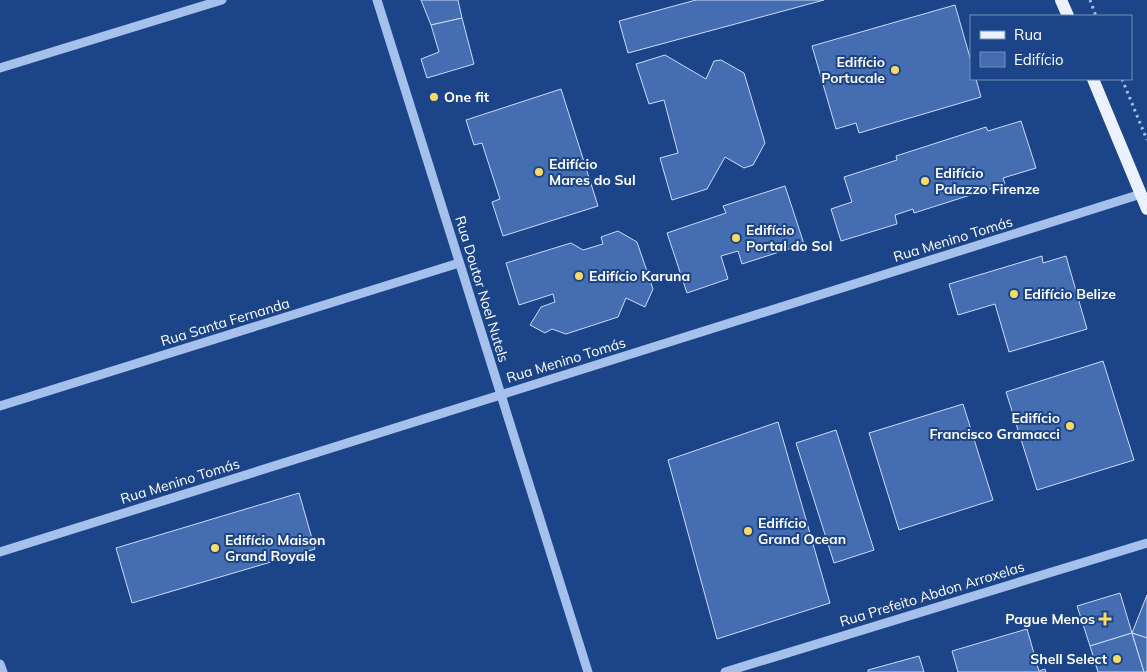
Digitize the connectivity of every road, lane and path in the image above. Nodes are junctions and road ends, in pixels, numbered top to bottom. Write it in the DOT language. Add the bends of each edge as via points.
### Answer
graph roads {
  1 [pos="222,0"];
  2 [pos="377,0"];
  3 [pos="1061,0"];
  4 [pos="1090,0"];
  5 [pos="1068,15"];
  6 [pos="1096,15"];
  7 [pos="0,68"];
  8 [pos="1093,80"];
  9 [pos="1122,80"];
  10 [pos="1147,140"];
  11 [pos="1141,194"];
  12 [pos="1147,210"];
  13 [pos="459,263"];
  14 [pos="500,395"];
  15 [pos="0,406"];
  16 [pos="1147,543"];
  17 [pos="0,552"];
  18 [pos="0,664"];
  19 [pos="3,672"];
  20 [pos="588,672"];
  21 [pos="725,672"];
  1 -- 7 [label="street"];
  2 -- 13 [label="street, Rua Doutor Noel Nutels"];
  3 -- 5 [label="main road"];
  4 -- 6 [label="path"];
  8 -- 11 [label="main road"];
  9 -- 10 [label="path"];
  11 -- 12 [label="main road"];
  11 -- 14 [label="street, Rua Menino Tomás"];
  13 -- 14 [label="street, Rua Doutor Noel Nutels"];
  13 -- 15 [label="street, Rua Santa Fernanda"];
  14 -- 17 [label="street, Rua Menino Tomás"];
  14 -- 20 [label="street, Rua Doutor Noel Nutels"];
  16 -- 21 [label="street, Rua Prefeito Abdon Arroxelas"];
  18 -- 19 [label="street"];
}
